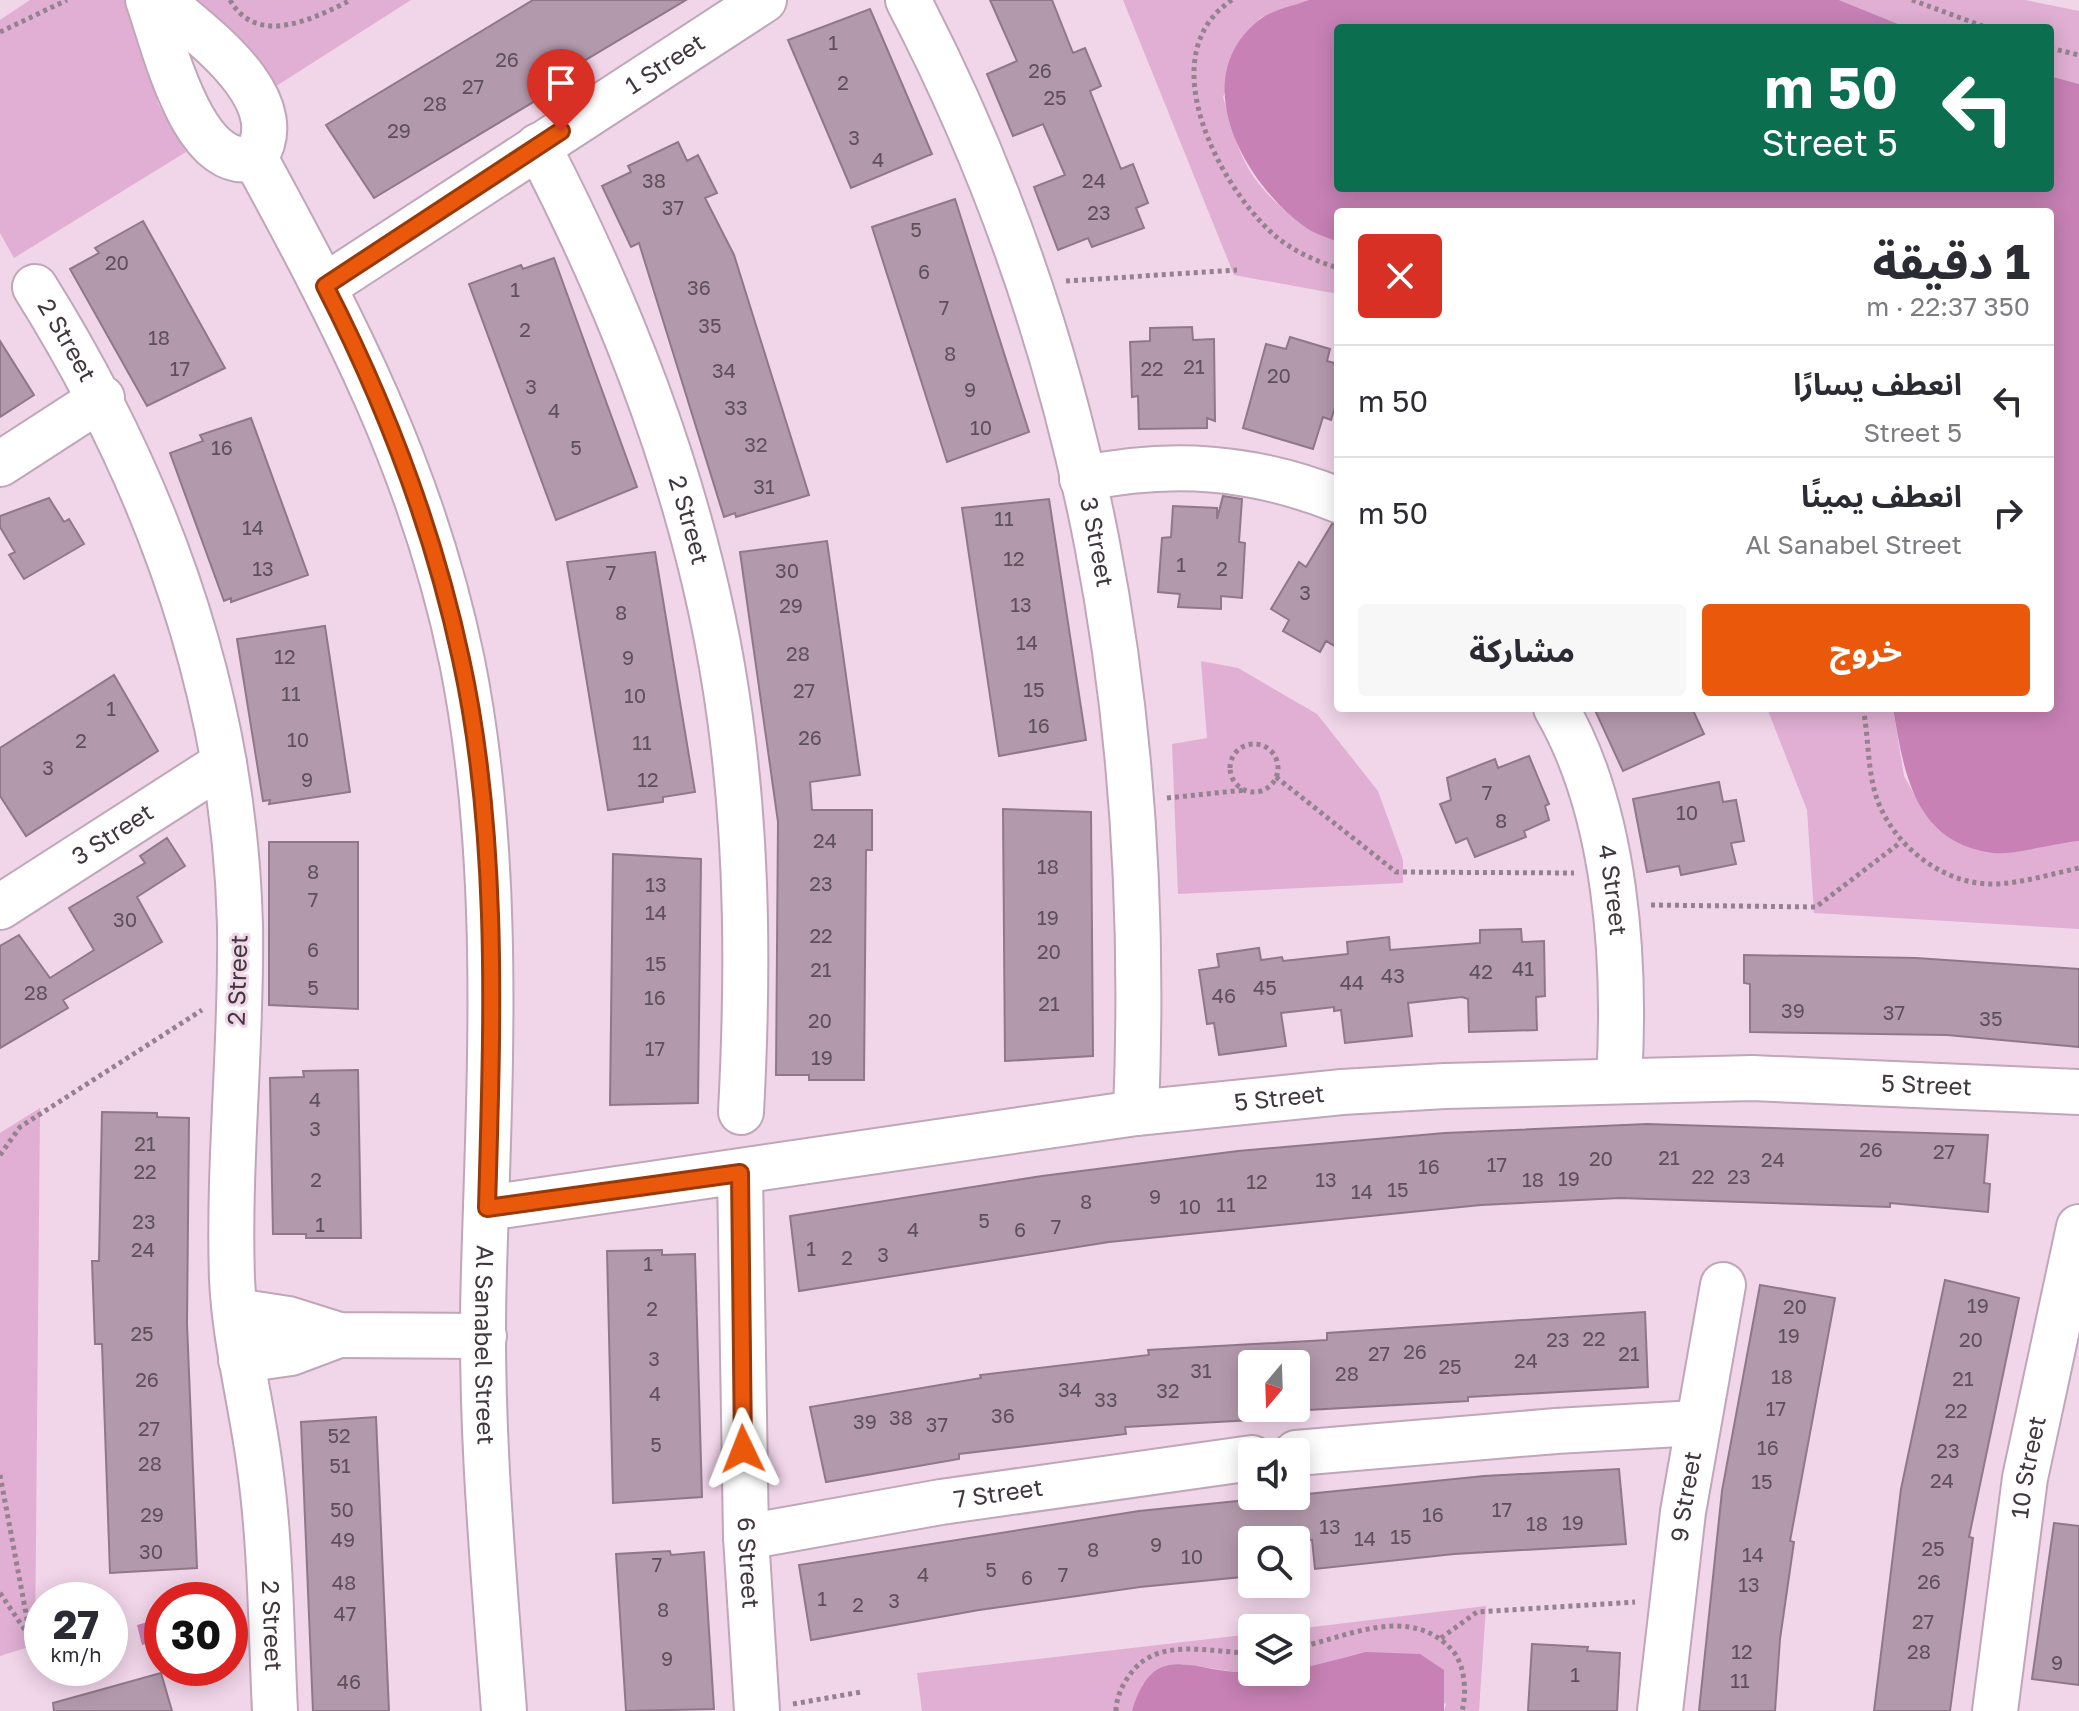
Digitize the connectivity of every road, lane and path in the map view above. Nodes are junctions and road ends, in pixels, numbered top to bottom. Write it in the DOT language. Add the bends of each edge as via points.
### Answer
graph roads {
  1 [pos="67,0"];
  2 [pos="148,0"];
  3 [pos="161,0"];
  4 [pos="230,0"];
  5 [pos="351,0"];
  6 [pos="764,0"];
  7 [pos="908,0"];
  8 [pos="1232,0"];
  9 [pos="1912,0"];
  10 [pos="1977,24"];
  11 [pos="0,32"];
  12 [pos="2054,49"];
  13 [pos="225,55"];
  14 [pos="2079,55"];
  15 [pos="180,89"];
  16 [pos="538,146"];
  17 [pos="255,158"];
  18 [pos="1334,267"];
  19 [pos="1237,270"];
  20 [pos="1030,285"];
  21 [pos="325,286"];
  22 [pos="35,287"];
  23 [pos="102,398"];
  24 [pos="0,464"];
  25 [pos="1082,479"];
  26 [pos="1334,498"];
  27 [pos="1558,712"];
  28 [pos="1864,712"];
  29 [pos="224,763"];
  30 [pos="1245,790"];
  31 [pos="1134,801"];
  32 [pos="2079,868"];
  33 [pos="0,907"];
  34 [pos="239,986"];
  35 [pos="1619,1080"];
  36 [pos="2079,1092"];
  37 [pos="741,1112"];
  38 [pos="1136,1113"];
  39 [pos="0,1155"];
  40 [pos="740,1173"];
  41 [pos="487,1208"];
  42 [pos="2079,1227"];
  43 [pos="1723,1285"];
  44 [pos="235,1311"];
  45 [pos="339,1335"];
  46 [pos="484,1336"];
  47 [pos="241,1360"];
  48 [pos="1696,1423"];
  49 [pos="1310,1452"];
  50 [pos="1238,1460"];
  51 [pos="0,1475"];
  52 [pos="746,1537"];
  53 [pos="0,1593"];
  54 [pos="1672,1600"];
  55 [pos="1441,1638"];
  56 [pos="1310,1644"];
  57 [pos="1238,1652"];
  58 [pos="861,1692"];
  59 [pos="275,1711"];
  60 [pos="504,1711"];
  61 [pos="757,1711"];
  62 [pos="1116,1711"];
  63 [pos="1462,1711"];
  64 [pos="1660,1711"];
  65 [pos="1995,1711"];
  1 -- 11 [label="path"];
  2 -- 15 [label="street"];
  3 -- 13 [label="street"];
  4 -- 5 [label="path" via="250,20 278,27"];
  6 -- 16 [label="street, 1 Street"];
  7 -- 20 [label="street, 3 Street" via="982,157"];
  8 -- 18 [label="path" via="1205,27 1195,62 1195,98 1208,136 1237,192 1274,235"];
  9 -- 10 [label="path"];
  12 -- 14 [label="path"];
  13 -- 15 [label="street" via="195,63"];
  13 -- 17 [label="street" via="265,118 265,139"];
  15 -- 17 [label="street" via="215,151 234,160"];
  16 -- 21 [label="street, 1 Street"];
  16 -- 37 [label="street, 2 Street" via="585,238 648,387 715,633 730,717 744,874"];
  17 -- 21 [label="street, Al Sanabel Street"];
  19 -- 20 [label="path"];
  20 -- 25 [label="street, 3 Street"];
  21 -- 41 [label="street, Al Sanabel Street" via="393,431 421,507 462,662 478,767 488,900"];
  22 -- 23 [label="street, 2 Street"];
  23 -- 24 [label="street"];
  23 -- 29 [label="street, 2 Street" via="171,556 200,652"];
  25 -- 26 [label="street" via="1141,468 1215,468 1303,486"];
  25 -- 31 [label="street, 3 Street" via="1113,625"];
  27 -- 35 [label="street, 4 Street" via="1583,770 1608,874 1621,981"];
  28 -- 32 [label="path" via="1877,800 1901,842 1928,864 1960,879 1992,884"];
  29 -- 33 [label="street, 3 Street"];
  29 -- 34 [label="street, 2 Street" via="235,846"];
  30 -- 30 [label="path" via="1263,790 1276,777 1275,757 1259,744 1240,748 1230,765 1236,784"];
  30 -- 31 [label="path"];
  31 -- 38 [label="street, 3 Street" via="1140,905"];
  34 -- 39 [label="path" via="20,1127"];
  34 -- 44 [label="street, 2 Street" via="232,1172"];
  35 -- 36 [label="street, 5 Street" via="1752,1078"];
  35 -- 38 [label="street, 5 Street" via="1342,1092"];
  38 -- 40 [label="street, 5 Street"];
  40 -- 41 [label="street, 5 Street"];
  40 -- 52 [label="street, 6 Street"];
  41 -- 46 [label="street, Al Sanabel Street"];
  42 -- 65 [label="street, 10 Street" via="2025,1478"];
  43 -- 48 [label="street, 9 Street"];
  44 -- 45 [label="street" via="288,1319"];
  44 -- 47 [label="street, 2 Street"];
  45 -- 46 [label="street"];
  45 -- 47 [label="street" via="291,1353"];
  46 -- 60 [label="street, Al Sanabel Street"];
  47 -- 59 [label="street, 2 Street" via="266,1517"];
  48 -- 49 [label="street"];
  48 -- 54 [label="street, 9 Street"];
  50 -- 52 [label="street, 7 Street" via="941,1502"];
  51 -- 53 [label="path" via="31,1640"];
  52 -- 61 [label="street, 6 Street"];
  54 -- 55 [label="path" via="1477,1612"];
  54 -- 64 [label="street, 9 Street"];
  55 -- 56 [label="path" via="1403,1625 1385,1625"];
  55 -- 63 [label="path" via="1457,1656 1464,1681"];
  57 -- 62 [label="path" via="1155,1651 1137,1662"];
  58 -- 61 [label="path"];
}
